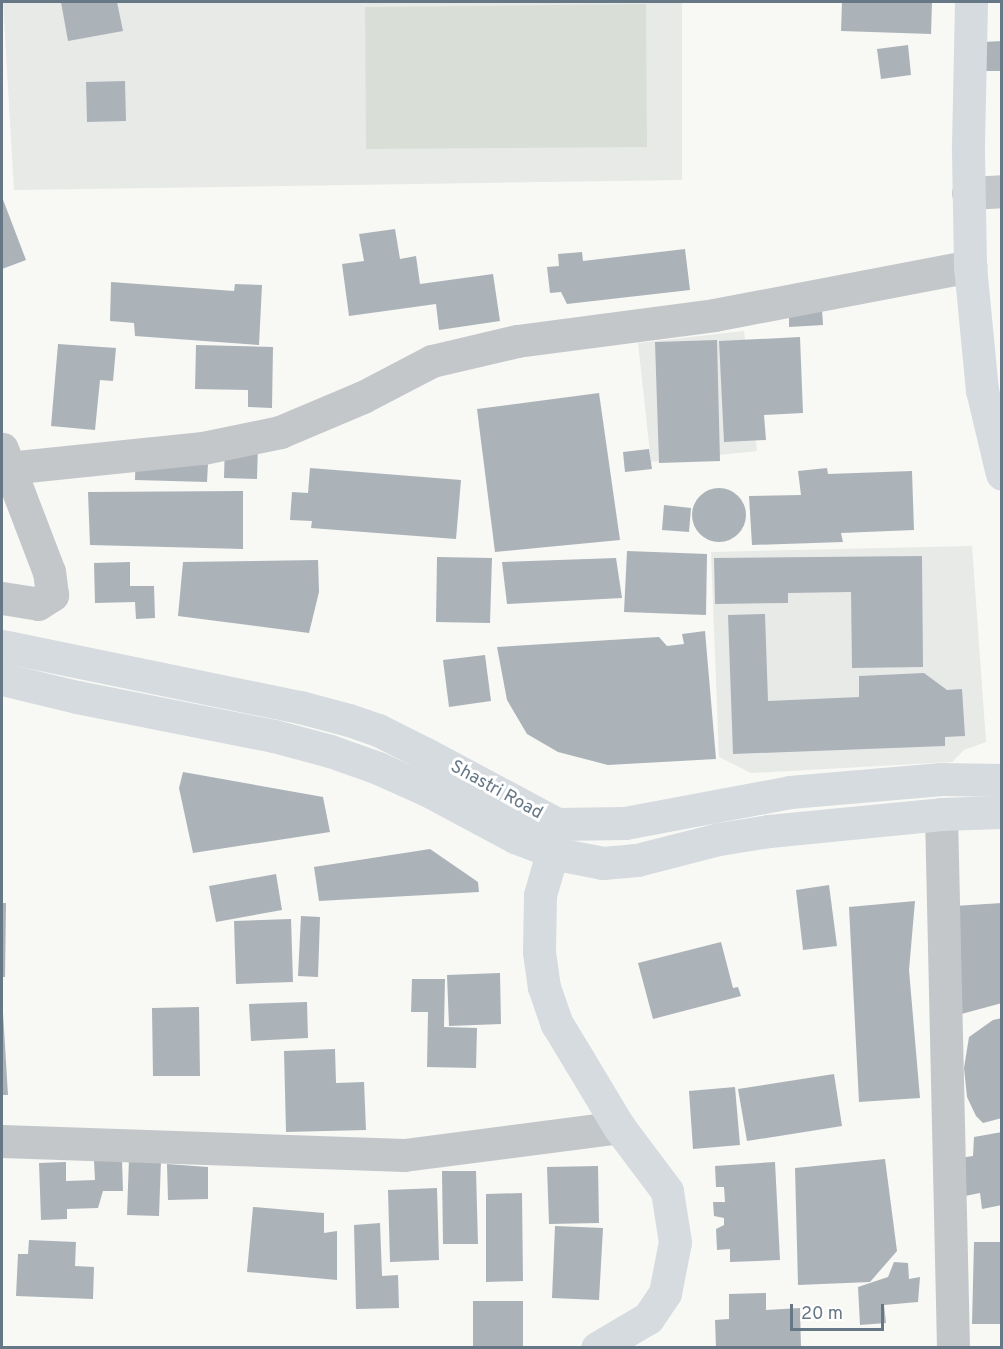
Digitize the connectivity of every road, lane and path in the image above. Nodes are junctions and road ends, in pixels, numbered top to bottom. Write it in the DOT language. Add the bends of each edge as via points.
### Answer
graph roads {
  1 [pos="971,2"];
  2 [pos="1002,191"];
  3 [pos="968,193"];
  4 [pos="970,266"];
  5 [pos="5,458"];
  6 [pos="1002,474"];
  7 [pos="2,598"];
  8 [pos="2,646"];
  9 [pos="2,679"];
  10 [pos="1001,788"];
  11 [pos="941,814"];
  12 [pos="556,841"];
  13 [pos="619,1127"];
  14 [pos="2,1141"];
  15 [pos="597,1347"];
  16 [pos="953,1347"];
  1 -- 3 [label="main road"];
  2 -- 3 [label="street"];
  3 -- 4 [label="main road"];
  4 -- 5 [label="street" via="714,315 517,341 432,361 363,397 280,432 214,446 91,461"];
  4 -- 6 [label="main road" via="982,390"];
  5 -- 7 [label="street" via="49,572 52,595 38,604"];
  8 -- 12 [label="main road, Shastri Road" via="300,707 378,730 426,753"];
  9 -- 12 [label="main road, Shastri Road" via="330,751 429,791 515,837"];
  10 -- 11 [label="main road, Shastri Road"];
  10 -- 12 [label="main road, Shastri Road" via="941,779 790,792"];
  11 -- 12 [label="main road, Shastri Road" via="770,831 719,839 638,860 603,863"];
  11 -- 16 [label="street"];
  12 -- 13 [label="main road" via="540,895 539,952 544,987 557,1024"];
  13 -- 14 [label="street" via="404,1155"];
  13 -- 15 [label="main road" via="667,1191 675,1242 665,1293 648,1318"];
}
